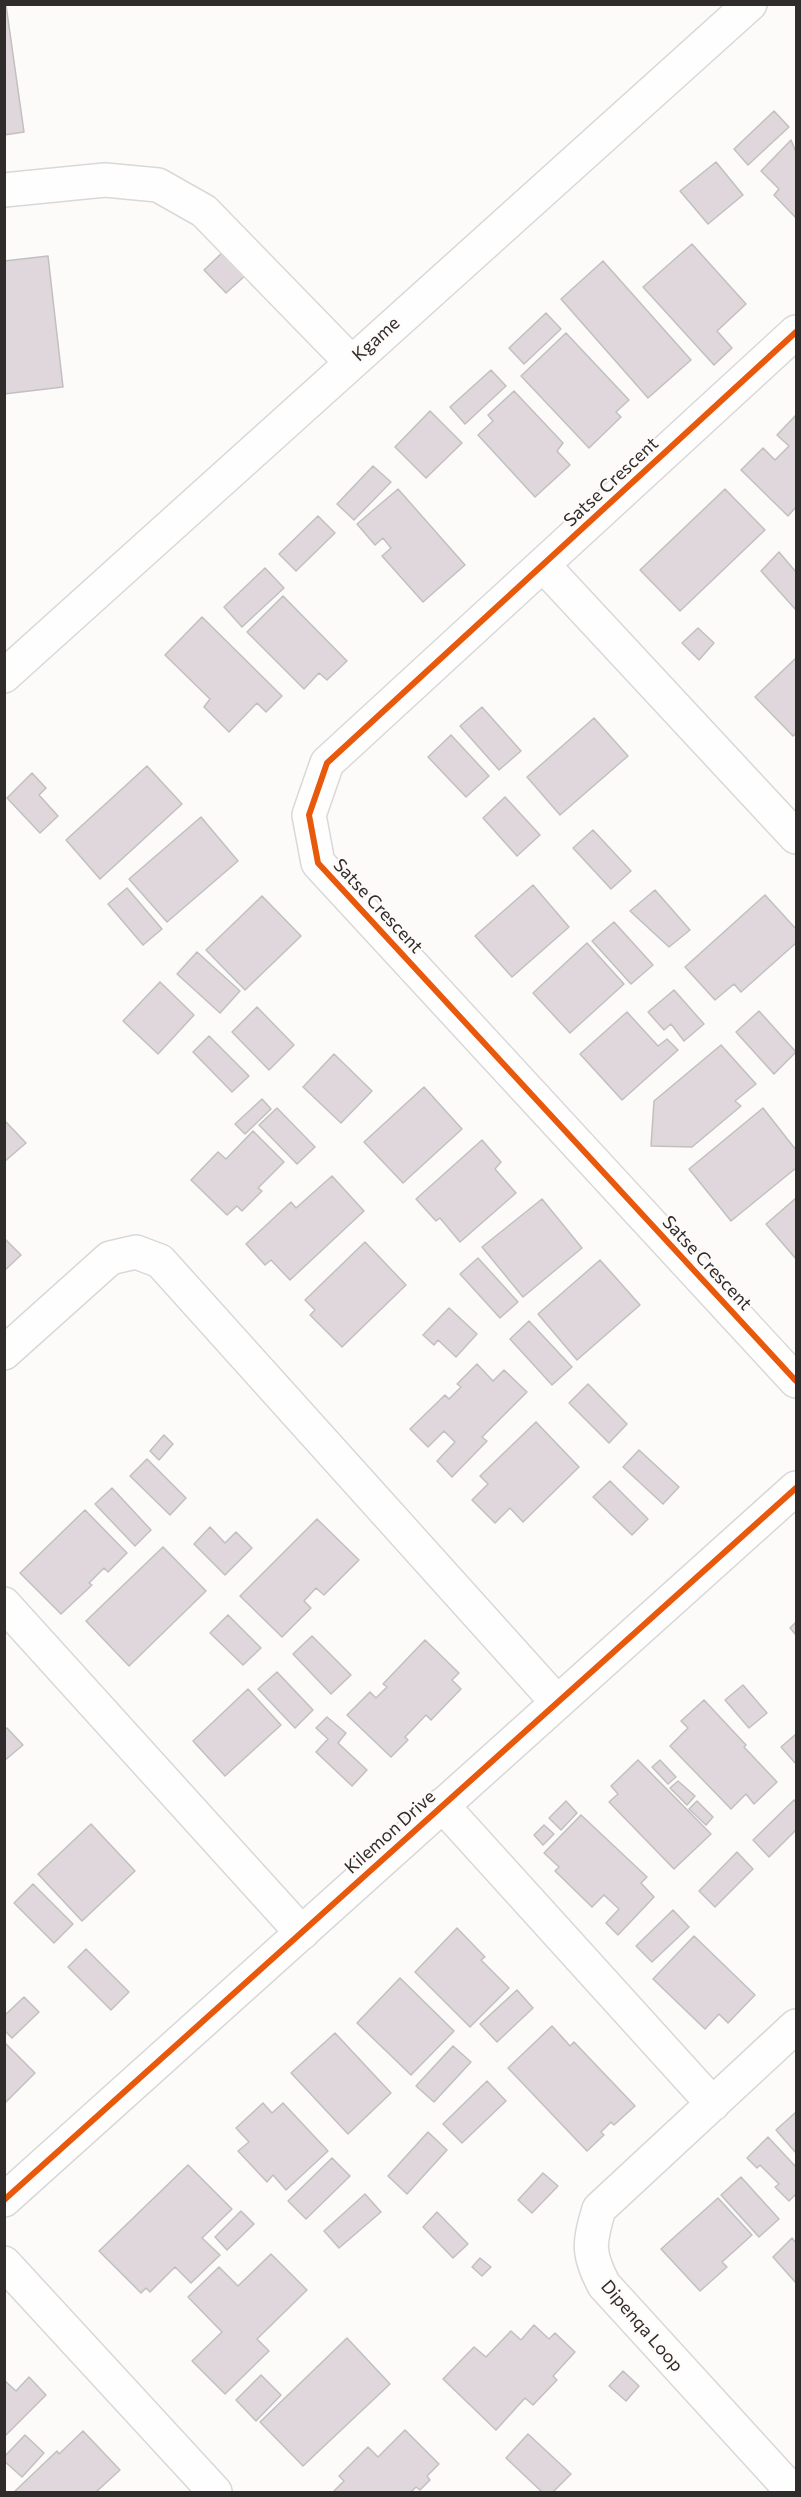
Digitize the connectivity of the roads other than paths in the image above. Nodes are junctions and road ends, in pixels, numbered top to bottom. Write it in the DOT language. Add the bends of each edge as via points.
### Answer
graph roads {
  1 [pos="750,4"];
  2 [pos="4,190"];
  3 [pos="796,332"];
  4 [pos="351,362"];
  5 [pos="543,565"];
  6 [pos="4,676"];
  7 [pos="796,837"];
  8 [pos="4,1353"];
  9 [pos="796,1381"];
  10 [pos="796,1488"];
  11 [pos="4,1604"];
  12 [pos="557,1702"];
  13 [pos="442,1805"];
  14 [pos="302,1933"];
  15 [pos="796,2026"];
  16 [pos="713,2104"];
  17 [pos="4,2200"];
  18 [pos="4,2263"];
  19 [pos="215,2493"];
  20 [pos="793,2493"];
  1 -- 4 [label="street, Kgame"];
  2 -- 4 [label="street" via="105,180 158,185 204,211"];
  3 -- 5 [label="street, Satse Crescent"];
  4 -- 6 [label="street, Kgame"];
  5 -- 7 [label="street"];
  5 -- 9 [label="street, Satse Crescent" via="327,763 309,815 318,863"];
  8 -- 12 [label="street" via="110,1258 136,1252 160,1261"];
  10 -- 12 [label="street, Kilemon Drive"];
  11 -- 14 [label="street"];
  12 -- 13 [label="street, Kilemon Drive"];
  13 -- 14 [label="street, Kilemon Drive"];
  13 -- 16 [label="street"];
  14 -- 17 [label="street, Kilemon Drive"];
  15 -- 16 [label="street, Dipenqa Loop"];
  16 -- 20 [label="street, Dipenqa Loop" via="599,2209 590,2252 604,2285"];
  18 -- 19 [label="street"];
}
